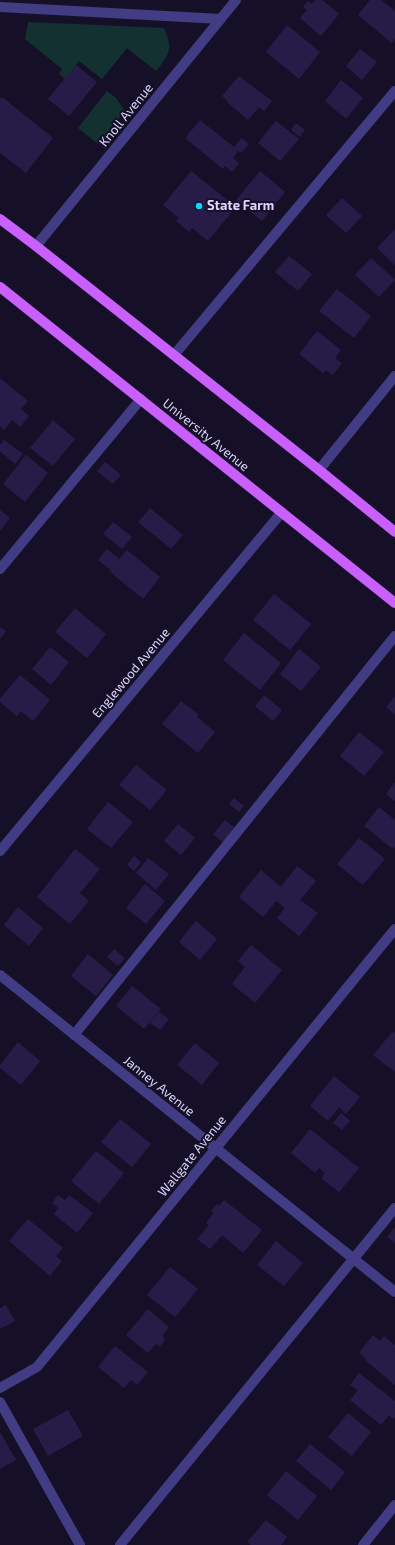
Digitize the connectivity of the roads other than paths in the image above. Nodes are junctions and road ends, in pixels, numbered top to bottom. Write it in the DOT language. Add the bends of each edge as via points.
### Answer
graph roads {
  1 [pos="236,0"];
  2 [pos="0,7"];
  3 [pos="221,19"];
  4 [pos="395,91"];
  5 [pos="0,219"];
  6 [pos="36,246"];
  7 [pos="1,289"];
  8 [pos="174,355"];
  9 [pos="395,376"];
  10 [pos="141,399"];
  11 [pos="319,470"];
  12 [pos="282,512"];
  13 [pos="395,532"];
  14 [pos="0,569"];
  15 [pos="395,603"];
  16 [pos="395,636"];
  17 [pos="0,851"];
  18 [pos="395,928"];
  19 [pos="0,975"];
  20 [pos="74,1035"];
  21 [pos="215,1148"];
  22 [pos="395,1208"];
  23 [pos="354,1259"];
  24 [pos="395,1292"];
  25 [pos="0,1388"];
  26 [pos="0,1402"];
  27 [pos="395,1505"];
  28 [pos="80,1545"];
  29 [pos="120,1545"];
  30 [pos="363,1545"];
  1 -- 3 [label="street, Knoll Avenue"];
  2 -- 3 [label="street"];
  3 -- 6 [label="street, Knoll Avenue"];
  4 -- 8 [label="street"];
  5 -- 6 [label="main road"];
  6 -- 8 [label="main road"];
  7 -- 10 [label="main road, University Avenue"];
  8 -- 11 [label="main road"];
  9 -- 11 [label="street"];
  10 -- 12 [label="main road, University Avenue"];
  10 -- 14 [label="street"];
  11 -- 13 [label="main road"];
  12 -- 15 [label="main road, University Avenue"];
  12 -- 17 [label="street, Englewood Avenue"];
  16 -- 20 [label="street"];
  18 -- 21 [label="street, Wallgate Avenue"];
  19 -- 20 [label="street, Janney Avenue"];
  20 -- 21 [label="street, Janney Avenue"];
  21 -- 23 [label="street, Janney Avenue"];
  21 -- 25 [label="street, Wallgate Avenue" via="37,1367"];
  22 -- 23 [label="street"];
  23 -- 24 [label="street, Janney Avenue"];
  23 -- 29 [label="street"];
  26 -- 28 [label="street"];
  27 -- 30 [label="street"];
}
